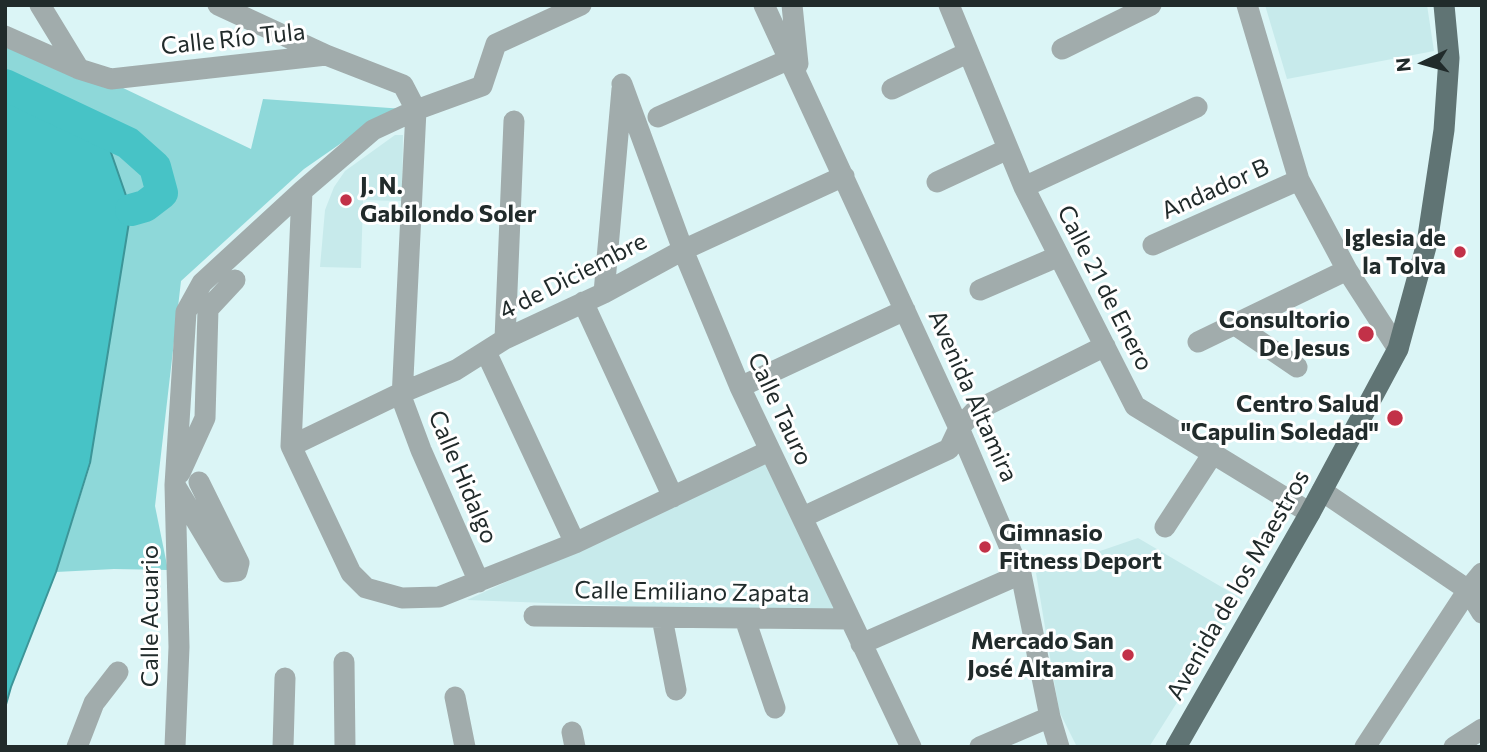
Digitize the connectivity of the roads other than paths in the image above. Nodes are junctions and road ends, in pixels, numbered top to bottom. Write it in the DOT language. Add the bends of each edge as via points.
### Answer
graph roads {
  1 [pos="40,5"];
  2 [pos="218,5"];
  3 [pos="581,5"];
  4 [pos="764,5"];
  5 [pos="949,5"];
  6 [pos="1151,5"];
  7 [pos="1247,5"];
  8 [pos="1444,5"];
  9 [pos="796,7"];
  10 [pos="5,36"];
  11 [pos="1062,49"];
  12 [pos="967,53"];
  13 [pos="326,55"];
  14 [pos="790,60"];
  15 [pos="79,69"];
  16 [pos="800,80"];
  17 [pos="892,89"];
  18 [pos="1197,107"];
  19 [pos="416,110"];
  20 [pos="658,117"];
  21 [pos="514,121"];
  22 [pos="1008,149"];
  23 [pos="844,176"];
  24 [pos="1299,180"];
  25 [pos="937,182"];
  26 [pos="1024,187"];
  27 [pos="302,191"];
  28 [pos="1153,245"];
  29 [pos="683,250"];
  30 [pos="1059,256"];
  31 [pos="1347,270"];
  32 [pos="235,280"];
  33 [pos="980,290"];
  34 [pos="604,293"];
  35 [pos="583,302"];
  36 [pos="905,310"];
  37 [pos="1234,324"];
  38 [pos="505,339"];
  39 [pos="1198,342"];
  40 [pos="1105,346"];
  41 [pos="1398,349"];
  42 [pos="486,352"];
  43 [pos="1297,367"];
  44 [pos="740,387"];
  45 [pos="401,393"];
  46 [pos="960,428"];
  47 [pos="291,446"];
  48 [pos="769,451"];
  49 [pos="1212,454"];
  50 [pos="199,482"];
  51 [pos="175,485"];
  52 [pos="1322,491"];
  53 [pos="673,497"];
  54 [pos="1310,513"];
  55 [pos="803,517"];
  56 [pos="1165,527"];
  57 [pos="575,543"];
  58 [pos="1482,572"];
  59 [pos="1021,573"];
  60 [pos="479,582"];
  61 [pos="1468,590"];
  62 [pos="1482,613"];
  63 [pos="534,616"];
  64 [pos="662,618"];
  65 [pos="745,619"];
  66 [pos="849,619"];
  67 [pos="861,644"];
  68 [pos="344,662"];
  69 [pos="118,672"];
  70 [pos="285,678"];
  71 [pos="676,690"];
  72 [pos="455,698"];
  73 [pos="775,708"];
  74 [pos="1050,717"];
  75 [pos="1482,729"];
  76 [pos="77,747"];
  77 [pos="175,747"];
  78 [pos="283,747"];
  79 [pos="345,747"];
  80 [pos="465,747"];
  81 [pos="911,747"];
  82 [pos="980,747"];
  83 [pos="1059,747"];
  84 [pos="1176,747"];
  85 [pos="1365,747"];
  86 [pos="1454,747"];
  1 -- 15 [label="street"];
  2 -- 13 [label="street"];
  3 -- 19 [label="street, Calle Acuario" via="496,44 482,86"];
  4 -- 14 [label="street, Avenida Altamira"];
  5 -- 12 [label="street, Calle 21 de Enero"];
  6 -- 11 [label="street"];
  7 -- 24 [label="street"];
  8 -- 41 [label="main road, Avenida de los Maestros" via="1449,58 1444,130 1427,243"];
  9 -- 16 [label="street, Avenida Altamira"];
  10 -- 15 [label="street, Calle Río Tula"];
  12 -- 17 [label="street"];
  12 -- 22 [label="street, Calle 21 de Enero"];
  13 -- 15 [label="street, Calle Río Tula" via="110,79"];
  13 -- 19 [label="street, Calle Río Tula" via="403,85"];
  14 -- 16 [label="street, Avenida Altamira"];
  14 -- 20 [label="street"];
  16 -- 23 [label="street, Avenida Altamira"];
  18 -- 26 [label="street"];
  19 -- 27 [label="street, Calle Acuario" via="373,130"];
  19 -- 45 [label="street"];
  21 -- 38 [label="street"];
  22 -- 25 [label="street"];
  22 -- 26 [label="street, Calle 21 de Enero"];
  23 -- 29 [label="street, 4 de Diciembre"];
  23 -- 36 [label="street, Avenida Altamira"];
  24 -- 28 [label="street, Andador B"];
  24 -- 31 [label="street"];
  26 -- 30 [label="street, Calle 21 de Enero"];
  27 -- 47 [label="street"];
  27 -- 51 [label="street, Calle Acuario" via="202,283 186,312"];
  29 -- 34 [label="street, 4 de Diciembre"];
  29 -- 34 [label="street, Calle Tauro" via="622,84"];
  29 -- 44 [label="street, Calle Tauro"];
  30 -- 33 [label="street"];
  30 -- 40 [label="street, Calle 21 de Enero"];
  31 -- 37 [label="street"];
  31 -- 41 [label="street"];
  32 -- 51 [label="street" via="208,309 205,418"];
  34 -- 35 [label="street, 4 de Diciembre"];
  35 -- 38 [label="street, 4 de Diciembre"];
  35 -- 53 [label="street"];
  36 -- 44 [label="street"];
  36 -- 46 [label="street, Avenida Altamira"];
  37 -- 39 [label="street"];
  37 -- 43 [label="street"];
  38 -- 42 [label="street, 4 de Diciembre"];
  40 -- 46 [label="street" via="975,411"];
  40 -- 49 [label="street, Calle 21 de Enero" via="1135,405"];
  41 -- 52 [label="main road, Avenida de los Maestros"];
  42 -- 45 [label="street"];
  42 -- 57 [label="street, Calle Emiliano Zapata"];
  44 -- 48 [label="street, Calle Tauro"];
  45 -- 47 [label="street"];
  45 -- 60 [label="street, Calle Hidalgo"];
  46 -- 55 [label="street" via="949,449"];
  46 -- 59 [label="street, Avenida Altamira"];
  47 -- 60 [label="street" via="351,573 366,588 402,598 439,597"];
  48 -- 53 [label="street"];
  48 -- 55 [label="street, Calle Tauro"];
  49 -- 54 [label="street, Calle 21 de Enero"];
  49 -- 56 [label="street"];
  50 -- 51 [label="street" via="239,564 237,571 227,572"];
  51 -- 77 [label="street, Calle Acuario" via="179,647"];
  52 -- 54 [label="main road, Avenida de los Maestros"];
  52 -- 61 [label="street"];
  53 -- 57 [label="street"];
  54 -- 84 [label="main road, Avenida de los Maestros"];
  55 -- 66 [label="street, Calle Tauro"];
  57 -- 60 [label="street"];
  58 -- 61 [label="street"];
  59 -- 67 [label="street"];
  59 -- 74 [label="street, Avenida Altamira"];
  61 -- 62 [label="street"];
  61 -- 85 [label="street"];
  63 -- 64 [label="street, Calle Emiliano Zapata"];
  64 -- 65 [label="street, Calle Emiliano Zapata"];
  64 -- 71 [label="street"];
  65 -- 66 [label="street, Calle Emiliano Zapata"];
  65 -- 73 [label="street"];
  66 -- 67 [label="street, Calle Tauro"];
  67 -- 81 [label="street, Calle Tauro"];
  68 -- 79 [label="street"];
  69 -- 76 [label="street" via="94,704"];
  70 -- 78 [label="street"];
  72 -- 80 [label="street"];
  74 -- 82 [label="street"];
  74 -- 83 [label="street, Avenida Altamira"];
  75 -- 86 [label="street"];
}
